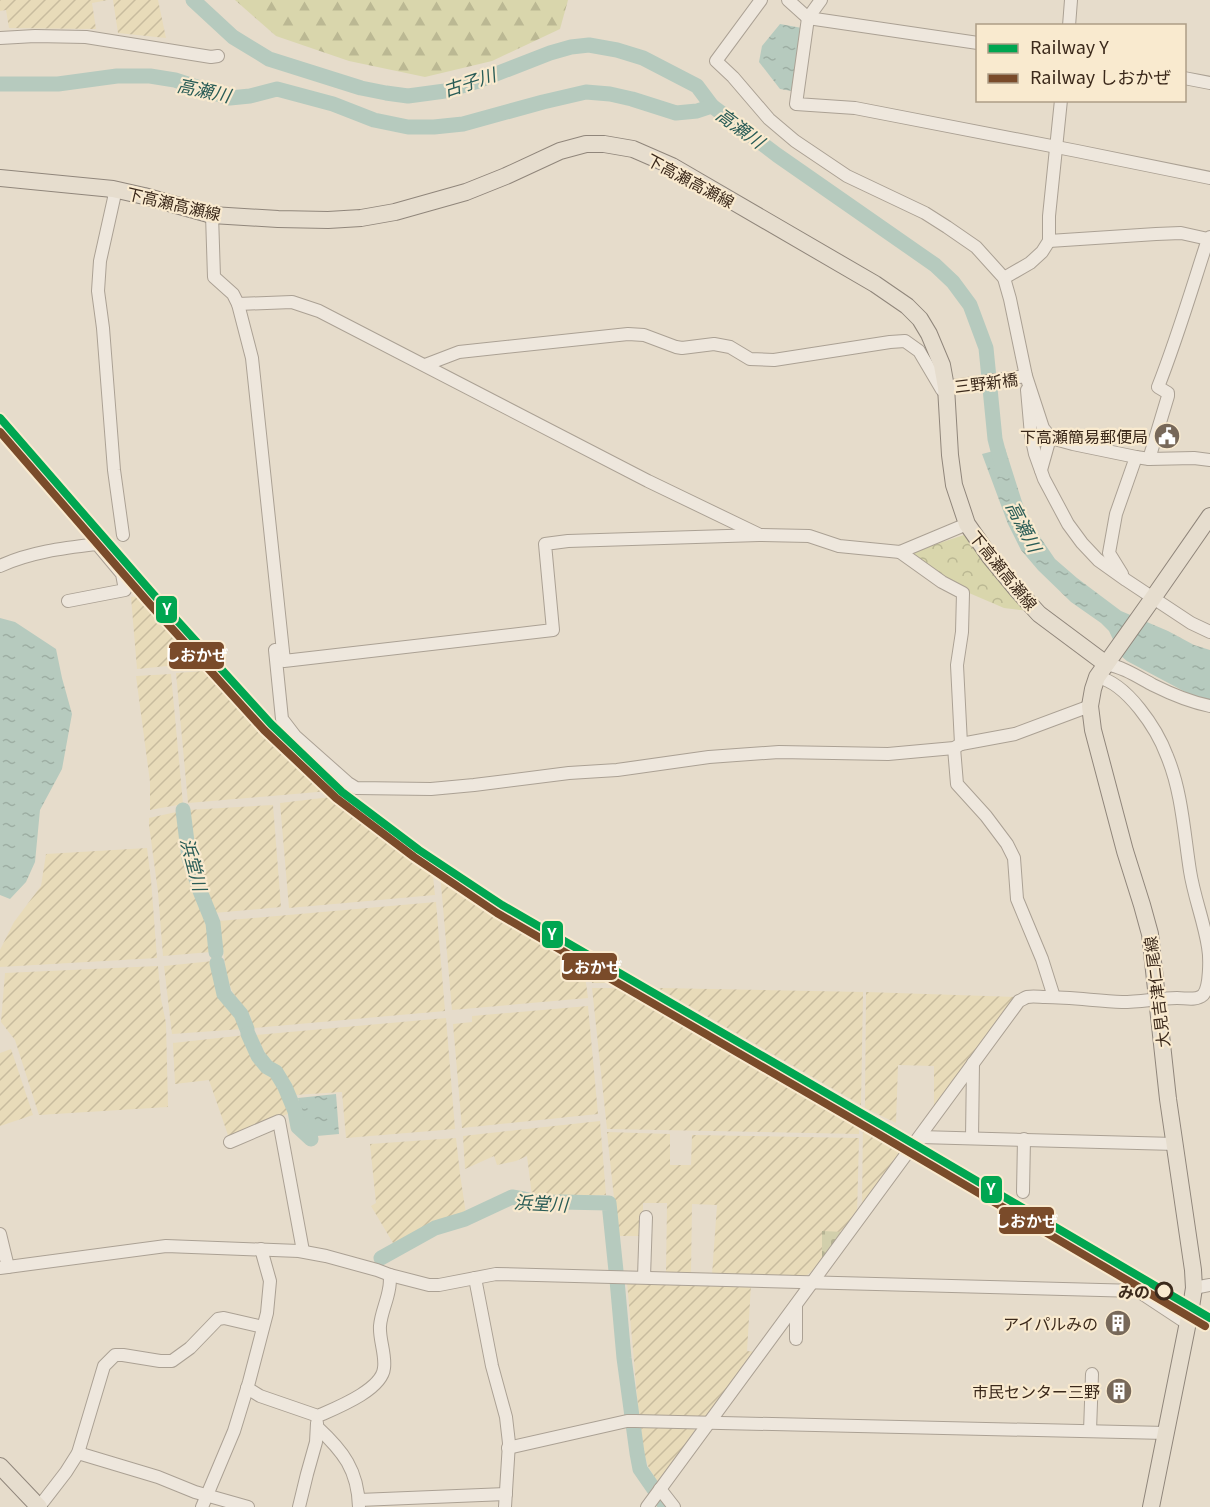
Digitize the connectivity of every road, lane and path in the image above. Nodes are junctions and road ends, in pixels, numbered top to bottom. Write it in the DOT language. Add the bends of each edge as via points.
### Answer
graph roads {
  1 [pos="761,0"];
  2 [pos="788,0"];
  3 [pos="821,0"];
  4 [pos="1071,0"];
  5 [pos="808,18"];
  6 [pos="1069,24"];
  7 [pos="0,38"];
  8 [pos="976,43"];
  9 [pos="218,56"];
  10 [pos="1186,78"];
  11 [pos="1210,83"];
  12 [pos="1061,102"];
  13 [pos="1057,147"];
  14 [pos="0,178"];
  15 [pos="1210,178"];
  16 [pos="113,189"];
  17 [pos="212,215"];
  18 [pos="1209,238"];
  19 [pos="1049,241"];
  20 [pos="1004,278"];
  21 [pos="238,304"];
  22 [pos="425,365"];
  23 [pos="1026,376"];
  24 [pos="946,387"];
  25 [pos="1043,428"];
  26 [pos="1136,457"];
  27 [pos="1149,459"];
  28 [pos="1210,460"];
  29 [pos="1041,470"];
  30 [pos="1210,516"];
  31 [pos="967,524"];
  32 [pos="123,535"];
  33 [pos="759,535"];
  34 [pos="900,552"];
  35 [pos="0,566"];
  36 [pos="1126,580"];
  37 [pos="1153,598"];
  38 [pos="69,601"];
  39 [pos="1210,632"];
  40 [pos="275,650"];
  41 [pos="1101,671"];
  42 [pos="1090,706"];
  43 [pos="1210,706"];
  44 [pos="958,746"];
  45 [pos="1054,997"];
  46 [pos="1158,1000"];
  47 [pos="973,1063"];
  48 [pos="920,1137"];
  49 [pos="972,1138"];
  50 [pos="1024,1139"];
  51 [pos="230,1142"];
  52 [pos="1175,1144"];
  53 [pos="1023,1192"];
  54 [pos="646,1217"];
  55 [pos="0,1234"];
  56 [pos="261,1249"];
  57 [pos="303,1251"];
  58 [pos="4,1267"];
  59 [pos="390,1275"];
  60 [pos="644,1277"];
  61 [pos="475,1278"];
  62 [pos="813,1282"];
  63 [pos="1202,1287"];
  64 [pos="796,1305"];
  65 [pos="1188,1324"];
  66 [pos="263,1327"];
  67 [pos="796,1339"];
  68 [pos="1092,1374"];
  69 [pos="247,1388"];
  70 [pos="318,1421"];
  71 [pos="708,1423"];
  72 [pos="1090,1431"];
  73 [pos="1166,1433"];
  74 [pos="508,1448"];
  75 [pos="78,1453"];
  76 [pos="0,1466"];
  77 [pos="658,1492"];
  78 [pos="506,1494"];
  79 [pos="208,1495"];
  80 [pos="359,1503"];
  81 [pos="39,1507"];
  82 [pos="202,1507"];
  83 [pos="248,1507"];
  84 [pos="299,1507"];
  85 [pos="505,1507"];
  86 [pos="647,1507"];
  87 [pos="674,1507"];
  88 [pos="1151,1507"];
  1 -- 20 [label="street" via="716,61 769,119 795,141 847,176 947,226 976,248"];
  2 -- 5 [label="street"];
  3 -- 5 [label="street"];
  4 -- 6 [label="street"];
  5 -- 8 [label="street"];
  5 -- 13 [label="street" via="796,104 855,108"];
  7 -- 9 [label="street" via="86,38"];
  10 -- 11 [label="street"];
  12 -- 13 [label="street"];
  13 -- 15 [label="street"];
  13 -- 19 [label="street"];
  14 -- 16 [label="main road, 下高瀬高瀬線"];
  16 -- 17 [label="main road, 下高瀬高瀬線"];
  16 -- 32 [label="street" via="98,291"];
  17 -- 21 [label="street" via="214,277"];
  17 -- 24 [label="main road, 下高瀬高瀬線" via="361,218 466,192 560,151 586,144 633,149 672,166 907,306 930,334"];
  18 -- 19 [label="street" via="1181,233"];
  18 -- 27 [label="street" via="1158,387 1168,396"];
  19 -- 20 [label="street" via="1030,263"];
  20 -- 23 [label="street"];
  21 -- 22 [label="street" via="292,302 319,311"];
  21 -- 33 [label="street" via="252,358 284,660 553,630 545,544"];
  22 -- 24 [label="street" via="459,352 628,334 644,335 682,348 729,346 750,359 774,360 905,341 919,351 942,390"];
  22 -- 33 [label="street"];
  23 -- 24 [label="street, 三野新橋"];
  23 -- 25 [label="street"];
  23 -- 29 [label="street" via="1031,435"];
  24 -- 31 [label="main road, 下高瀬高瀬線" via="954,485"];
  25 -- 26 [label="street" via="1051,438"];
  25 -- 29 [label="street" via="1048,445"];
  26 -- 27 [label="street"];
  26 -- 36 [label="street" via="1116,514 1109,553"];
  27 -- 28 [label="street"];
  29 -- 36 [label="street" via="1082,543"];
  30 -- 37 [label="main road, 大見吉津仁尾線"];
  31 -- 34 [label="street"];
  31 -- 41 [label="main road, 下高瀬高瀬線" via="1018,591"];
  33 -- 34 [label="street" via="809,536 839,546"];
  34 -- 44 [label="street" via="963,593 957,665"];
  35 -- 38 [label="street" via="47,550 97,544 122,574 125,590"];
  36 -- 37 [label="street"];
  37 -- 39 [label="street"];
  37 -- 41 [label="main road, 大見吉津仁尾線"];
  40 -- 44 [label="street" via="282,719 295,736 356,788 431,789 779,752 888,754"];
  41 -- 42 [label="main road, 大見吉津仁尾線"];
  41 -- 43 [label="street" via="1113,665 1177,696"];
  41 -- 46 [label="street" via="1152,724 1167,756 1208,946 1206,992 1197,999"];
  42 -- 44 [label="street" via="1015,734"];
  42 -- 46 [label="main road, 大見吉津仁尾線" via="1098,752 1150,934"];
  44 -- 45 [label="street" via="957,784 986,816 1014,858 1017,899"];
  45 -- 46 [label="street" via="1122,1002"];
  45 -- 47 [label="street" via="1019,1001"];
  46 -- 52 [label="main road, 大見吉津仁尾線"];
  47 -- 48 [label="street"];
  47 -- 49 [label="street"];
  48 -- 49 [label="street"];
  48 -- 62 [label="street"];
  49 -- 50 [label="street"];
  50 -- 52 [label="street"];
  50 -- 53 [label="street"];
  51 -- 57 [label="street" via="279,1121"];
  52 -- 63 [label="main road, 大見吉津仁尾線" via="1193,1270"];
  54 -- 60 [label="street"];
  55 -- 58 [label="street"];
  56 -- 57 [label="street"];
  56 -- 58 [label="street" via="166,1246"];
  56 -- 66 [label="street" via="270,1281"];
  57 -- 59 [label="street"];
  59 -- 61 [label="street" via="440,1286"];
  59 -- 70 [label="street" via="380,1317 384,1369 366,1391"];
  60 -- 61 [label="street" via="496,1274"];
  60 -- 62 [label="street"];
  61 -- 74 [label="street" via="506,1417"];
  62 -- 64 [label="street"];
  62 -- 65 [label="street" via="1138,1291"];
  63 -- 65 [label="main road, 大見吉津仁尾線"];
  64 -- 67 [label="street"];
  64 -- 71 [label="street"];
  65 -- 73 [label="main road, 大見吉津仁尾線"];
  66 -- 69 [label="street"];
  66 -- 75 [label="street" via="218,1319 172,1361 115,1355 104,1366"];
  68 -- 72 [label="street"];
  69 -- 70 [label="street"];
  69 -- 79 [label="street"];
  70 -- 80 [label="street" via="349,1462"];
  70 -- 84 [label="street"];
  71 -- 72 [label="street"];
  71 -- 74 [label="street" via="631,1421"];
  71 -- 77 [label="street"];
  72 -- 73 [label="street"];
  73 -- 88 [label="main road, 大見吉津仁尾線"];
  74 -- 78 [label="street"];
  75 -- 79 [label="street"];
  75 -- 81 [label="street"];
  76 -- 81 [label="main road"];
  77 -- 86 [label="street"];
  77 -- 87 [label="street"];
  78 -- 80 [label="street"];
  78 -- 85 [label="street"];
  79 -- 82 [label="street"];
  79 -- 83 [label="street"];
}
